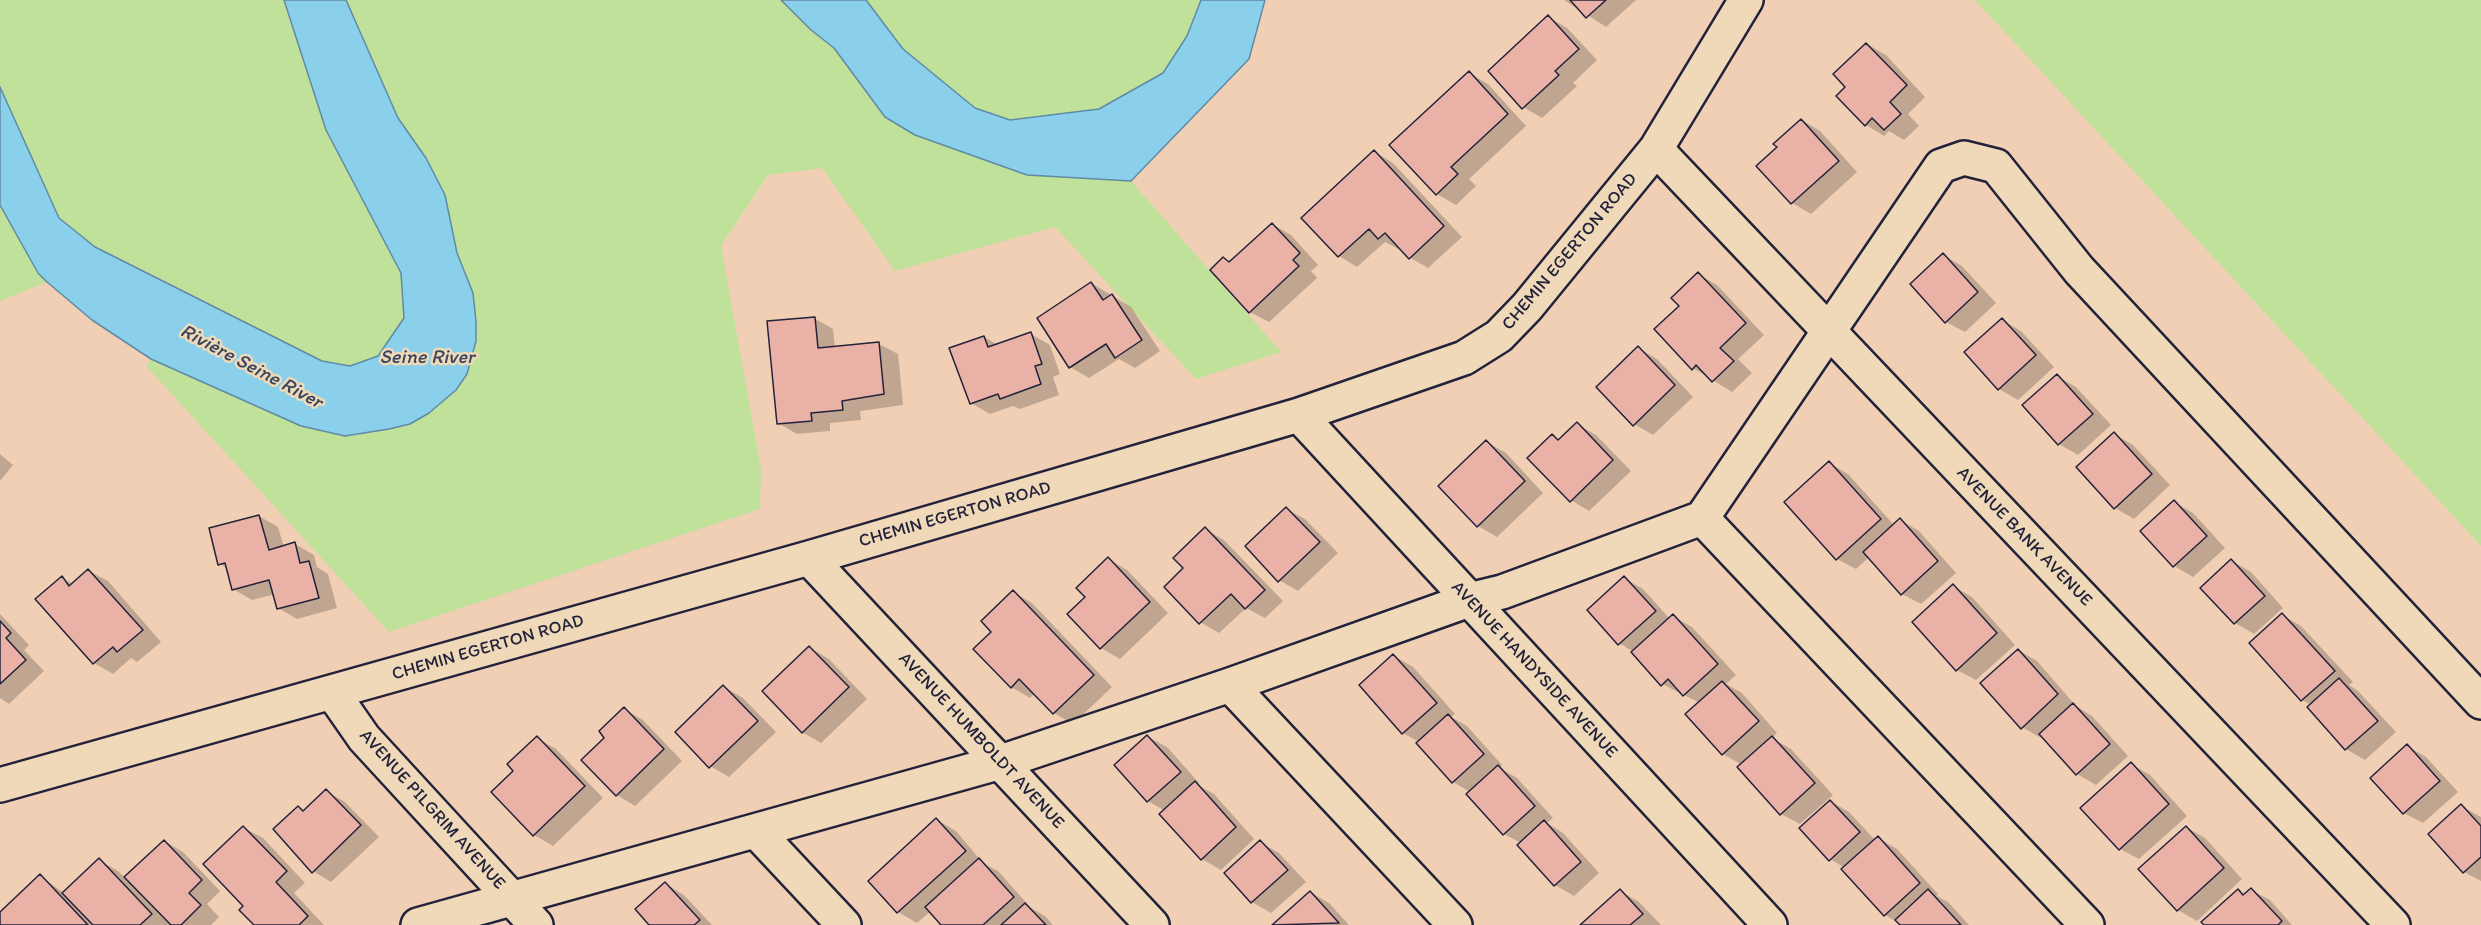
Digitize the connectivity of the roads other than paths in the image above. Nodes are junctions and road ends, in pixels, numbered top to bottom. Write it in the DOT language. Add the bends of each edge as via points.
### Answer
graph roads {
  1 [pos="1746,0"];
  2 [pos="1656,149"];
  3 [pos="1828,330"];
  4 [pos="1299,415"];
  5 [pos="1702,518"];
  6 [pos="809,558"];
  7 [pos="1469,600"];
  8 [pos="1230,685"];
  9 [pos="332,692"];
  10 [pos="2481,702"];
  11 [pos="1001,762"];
  12 [pos="0,785"];
  13 [pos="756,831"];
  14 [pos="511,898"];
  15 [pos="418,925"];
  16 [pos="536,925"];
  17 [pos="844,925"];
  18 [pos="1152,925"];
  19 [pos="1455,925"];
  20 [pos="1770,925"];
  21 [pos="2087,925"];
  22 [pos="2393,925"];
  1 -- 2 [label="street, CHEMIN EGERTON ROAD"];
  2 -- 3 [label="street, AVENUE BANK AVENUE"];
  2 -- 4 [label="street, CHEMIN EGERTON ROAD" via="1499,336 1464,358"];
  3 -- 5 [label="street"];
  3 -- 10 [label="street" via="1941,166 1964,158 1996,166 2079,270"];
  3 -- 22 [label="street, AVENUE BANK AVENUE"];
  4 -- 6 [label="street, CHEMIN EGERTON ROAD"];
  4 -- 7 [label="street, AVENUE HANDYSIDE AVENUE"];
  5 -- 7 [label="street" via="1502,592"];
  5 -- 21 [label="street"];
  6 -- 9 [label="street, CHEMIN EGERTON ROAD"];
  6 -- 11 [label="street, AVENUE HUMBOLDT AVENUE"];
  7 -- 8 [label="street"];
  7 -- 20 [label="street, AVENUE HANDYSIDE AVENUE"];
  8 -- 11 [label="street"];
  8 -- 19 [label="street"];
  9 -- 12 [label="street, CHEMIN EGERTON ROAD"];
  9 -- 14 [label="street, AVENUE PILGRIM AVENUE" via="364,738"];
  11 -- 13 [label="street"];
  11 -- 18 [label="street, AVENUE HUMBOLDT AVENUE"];
  13 -- 14 [label="street"];
  13 -- 17 [label="street"];
  14 -- 15 [label="street"];
  14 -- 16 [label="street, AVENUE PILGRIM AVENUE"];
}
